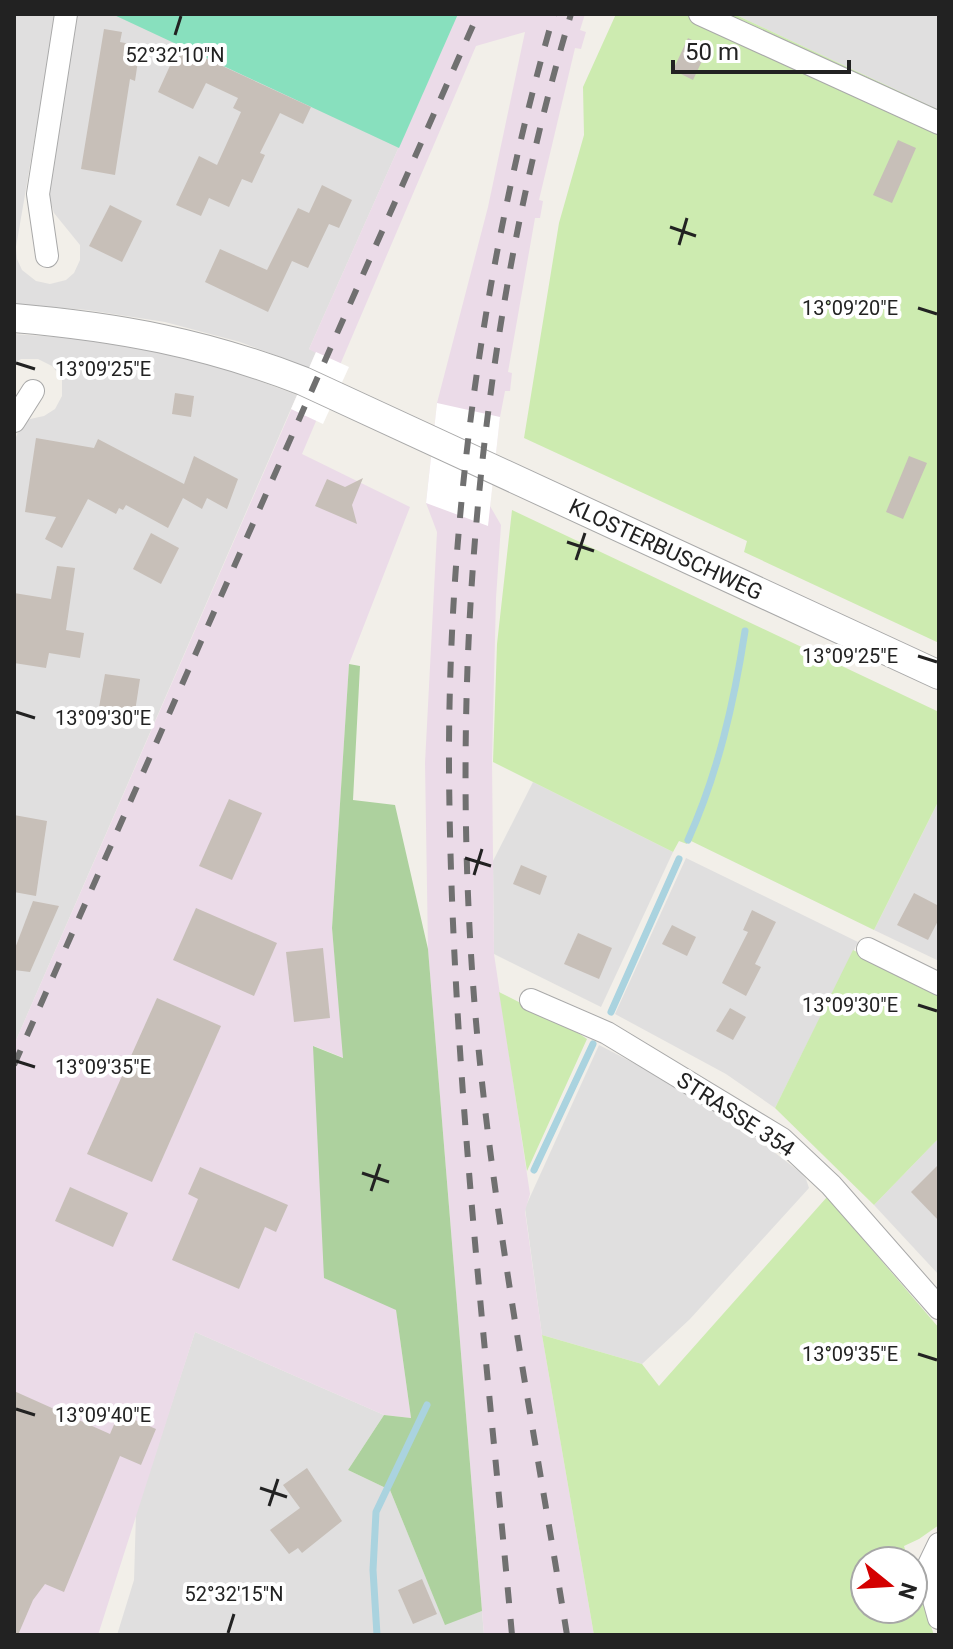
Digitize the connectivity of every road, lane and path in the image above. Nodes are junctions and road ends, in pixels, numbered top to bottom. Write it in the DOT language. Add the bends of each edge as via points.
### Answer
graph roads {
  1 [pos="66,14"];
  2 [pos="700,14"];
  3 [pos="939,123"];
  4 [pos="47,256"];
  5 [pos="14,318"];
  6 [pos="33,391"];
  7 [pos="14,421"];
  8 [pos="939,675"];
  9 [pos="868,949"];
  10 [pos="939,984"];
  11 [pos="531,1000"];
  12 [pos="939,1308"];
  13 [pos="939,1544"];
  14 [pos="939,1618"];
  1 -- 4 [label="street" via="38,194"];
  2 -- 3 [label="street"];
  5 -- 8 [label="street, KLOSTERBUSCHWEG" via="109,328 208,348 303,381"];
  6 -- 7 [label="street"];
  9 -- 10 [label="street"];
  11 -- 12 [label="street, STRASSE 354" via="607,1033 782,1139 831,1185"];
  13 -- 14 [label="street" via="926,1571"];
}
